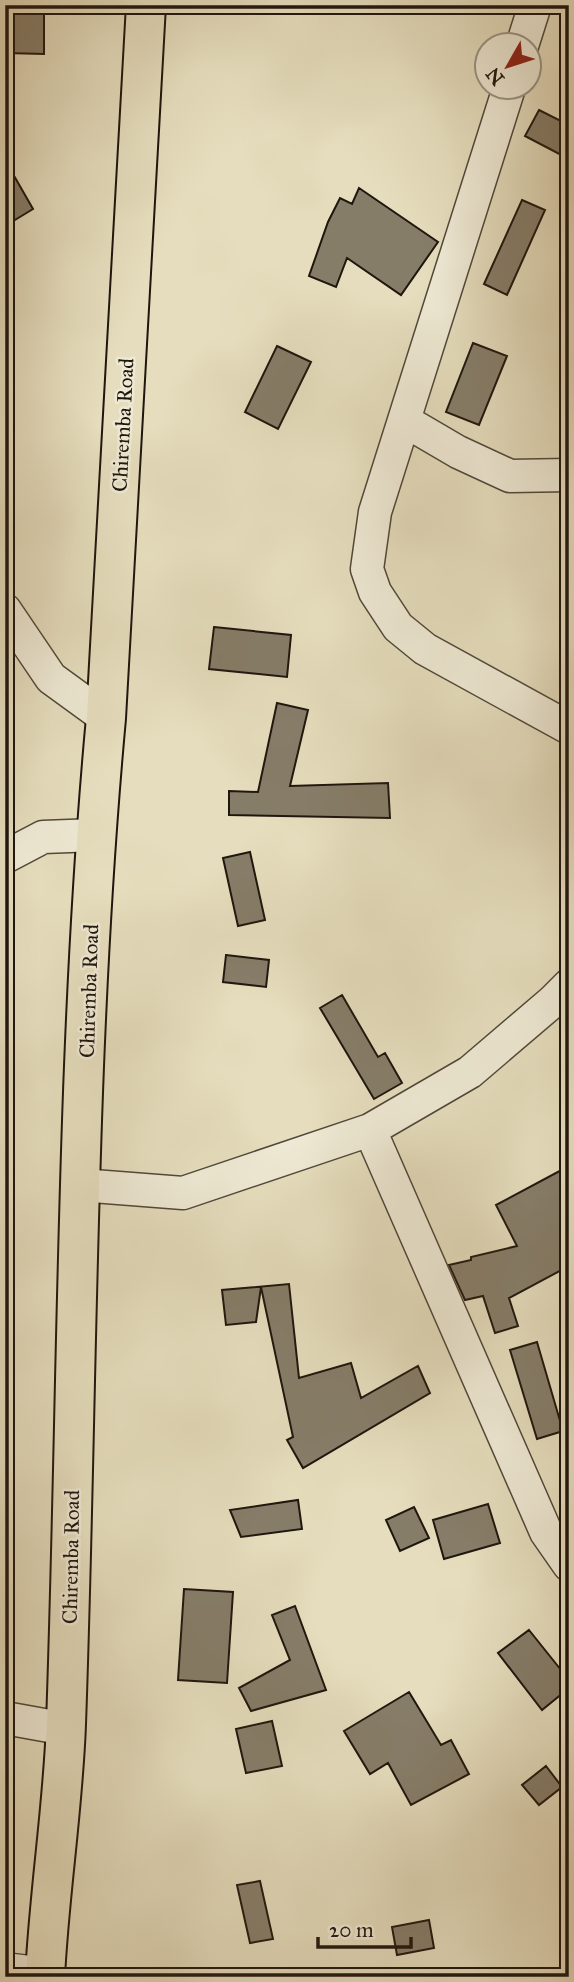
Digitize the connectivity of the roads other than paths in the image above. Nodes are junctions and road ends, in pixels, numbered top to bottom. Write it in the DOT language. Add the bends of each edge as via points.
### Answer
graph roads {
  1 [pos="146,5"];
  2 [pos="535,5"];
  3 [pos="526,32"];
  4 [pos="505,102"];
  5 [pos="405,421"];
  6 [pos="569,475"];
  7 [pos="5,610"];
  8 [pos="106,718"];
  9 [pos="569,728"];
  10 [pos="96,835"];
  11 [pos="5,857"];
  12 [pos="569,985"];
  13 [pos="370,1130"];
  14 [pos="80,1185"];
  15 [pos="569,1565"];
  16 [pos="5,1718"];
  17 [pos="66,1729"];
  18 [pos="5,1969"];
  19 [pos="45,1975"];
  1 -- 8 [label="main road, Chiremba Road"];
  2 -- 3 [label="street"];
  4 -- 5 [label="street"];
  5 -- 6 [label="street" via="510,476"];
  5 -- 9 [label="street" via="375,512 367,569 375,592 398,627 425,649"];
  7 -- 8 [label="street" via="51,678"];
  8 -- 10 [label="main road, Chiremba Road"];
  10 -- 11 [label="street" via="43,836"];
  10 -- 14 [label="main road, Chiremba Road"];
  12 -- 13 [label="street" via="470,1072"];
  13 -- 14 [label="street" via="183,1193"];
  13 -- 15 [label="street" via="546,1532"];
  14 -- 17 [label="main road, Chiremba Road"];
  16 -- 17 [label="street"];
  17 -- 19 [label="main road, Chiremba Road"];
  18 -- 19 [label="street"];
}
